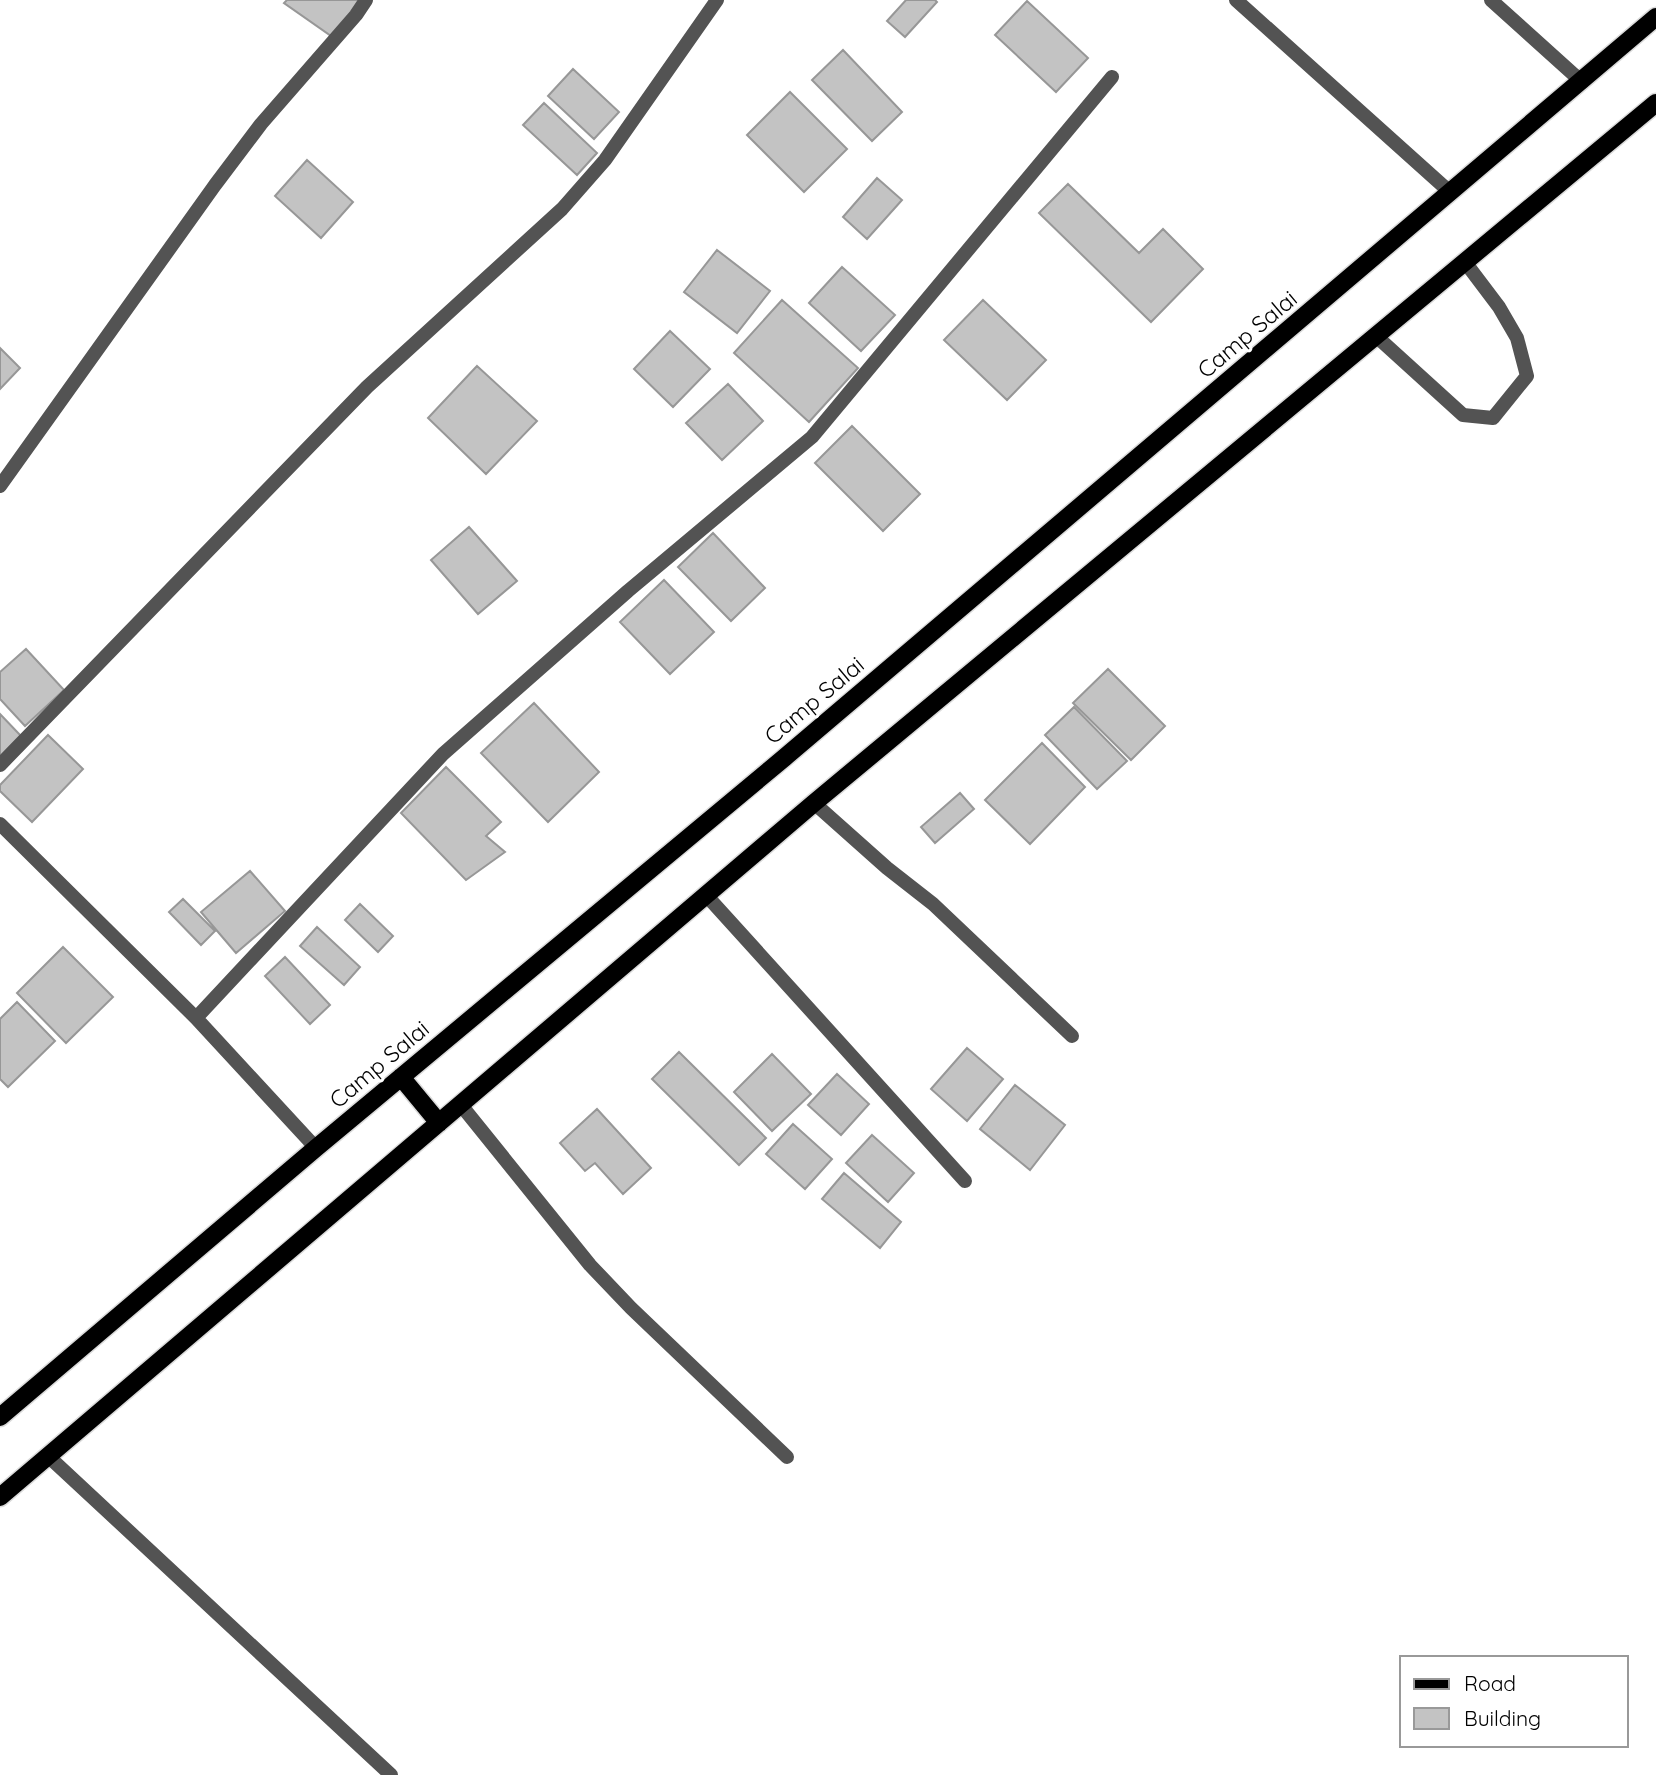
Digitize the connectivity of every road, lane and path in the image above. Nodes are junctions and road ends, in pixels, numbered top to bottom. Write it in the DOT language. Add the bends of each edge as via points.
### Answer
graph roads {
  1 [pos="366,0"];
  2 [pos="717,0"];
  3 [pos="1236,0"];
  4 [pos="1491,0"];
  5 [pos="1656,17"];
  6 [pos="1112,77"];
  7 [pos="1582,82"];
  8 [pos="1656,103"];
  9 [pos="1451,193"];
  10 [pos="1465,262"];
  11 [pos="1376,336"];
  12 [pos="0,486"];
  13 [pos="0,765"];
  14 [pos="814,803"];
  15 [pos="0,824"];
  16 [pos="706,895"];
  17 [pos="196,1018"];
  18 [pos="1072,1036"];
  19 [pos="401,1077"];
  20 [pos="461,1105"];
  21 [pos="439,1123"];
  22 [pos="316,1148"];
  23 [pos="965,1181"];
  24 [pos="0,1416"];
  25 [pos="48,1456"];
  26 [pos="787,1457"];
  27 [pos="0,1497"];
  28 [pos="391,1775"];
  1 -- 12 [label="street" via="230,164"];
  2 -- 13 [label="street" via="605,160 562,209 367,387"];
  3 -- 9 [label="street"];
  4 -- 7 [label="street"];
  5 -- 7 [label="main road, Camp Salai"];
  6 -- 17 [label="street" via="812,437 443,754"];
  7 -- 9 [label="main road, Camp Salai"];
  8 -- 10 [label="main road"];
  9 -- 19 [label="main road, Camp Salai"];
  10 -- 11 [label="main road"];
  10 -- 11 [label="street" via="1517,338 1527,376 1493,418 1463,415"];
  11 -- 14 [label="main road"];
  14 -- 16 [label="main road"];
  14 -- 18 [label="street" via="933,904"];
  15 -- 17 [label="street"];
  16 -- 20 [label="main road"];
  16 -- 23 [label="street"];
  17 -- 22 [label="street"];
  19 -- 21 [label="main road"];
  19 -- 22 [label="main road, Camp Salai"];
  20 -- 21 [label="main road"];
  20 -- 26 [label="street" via="598,1273"];
  21 -- 25 [label="main road"];
  22 -- 24 [label="main road, Camp Salai"];
  25 -- 27 [label="main road"];
  25 -- 28 [label="street"];
}
